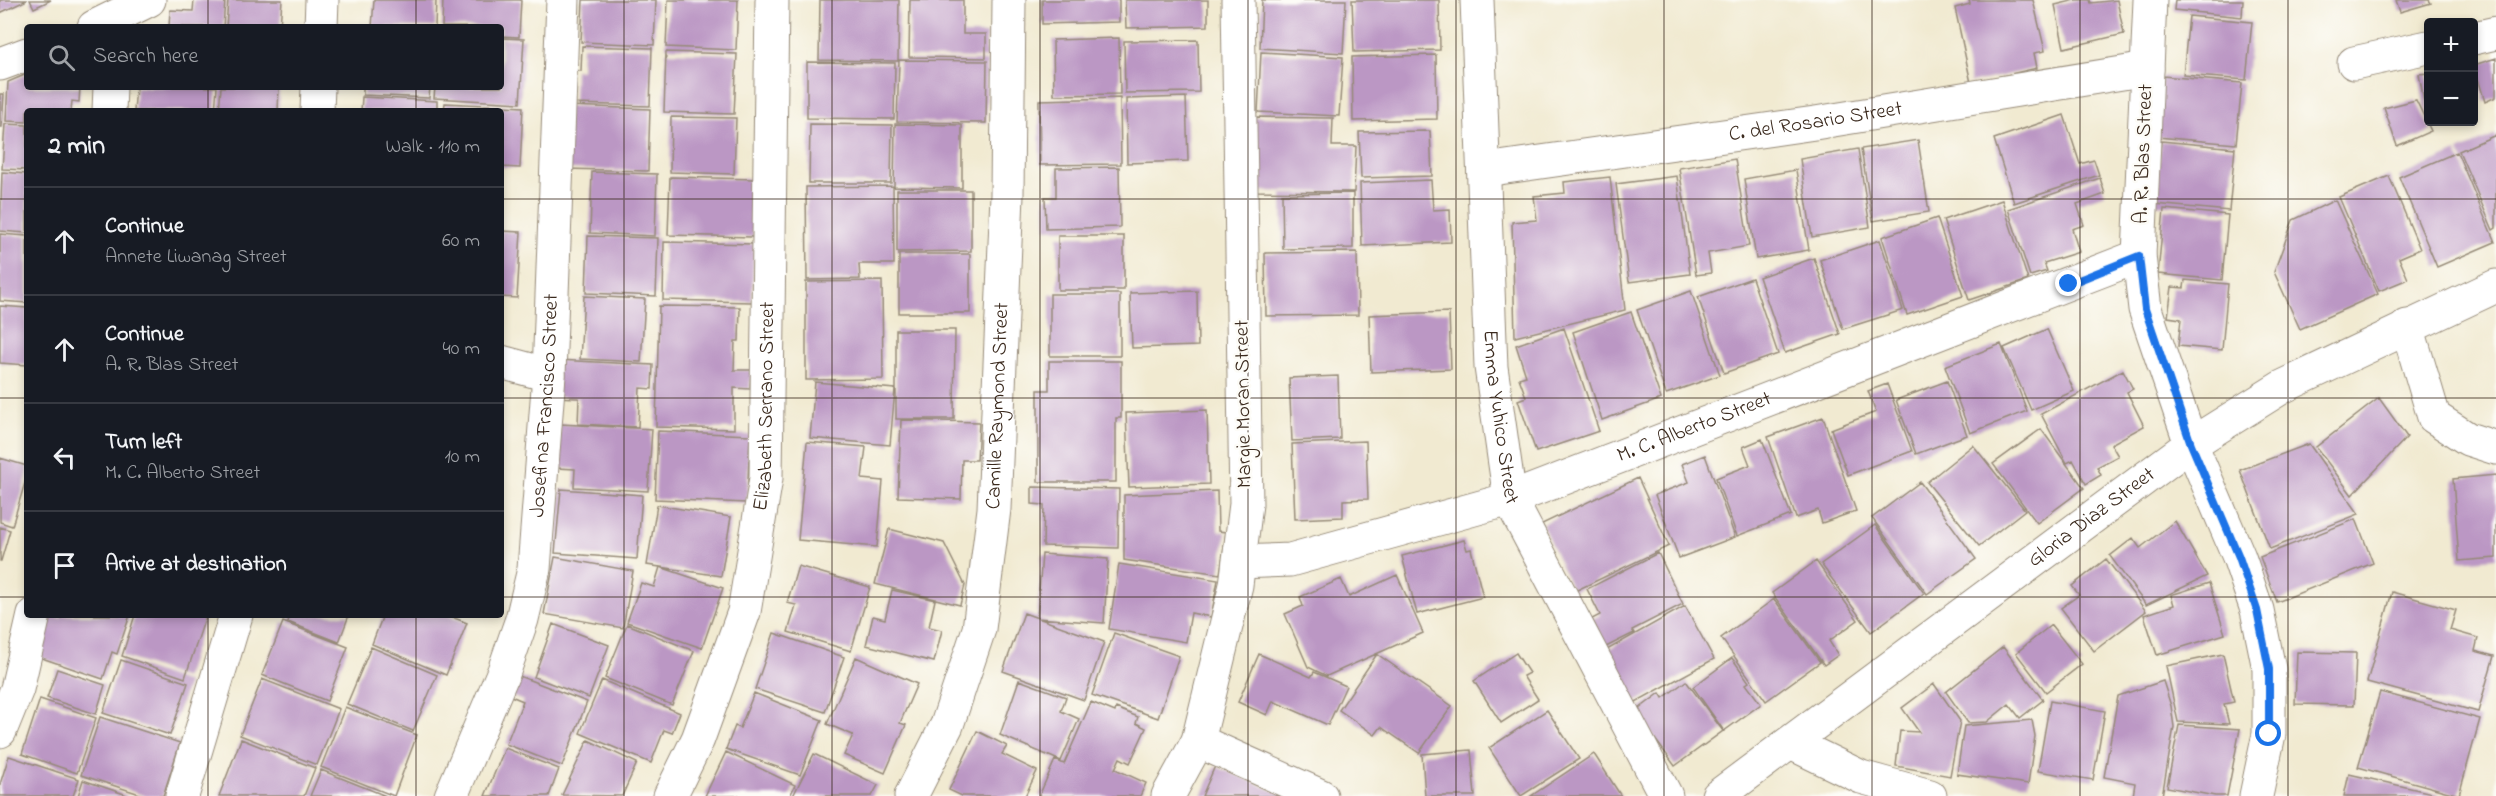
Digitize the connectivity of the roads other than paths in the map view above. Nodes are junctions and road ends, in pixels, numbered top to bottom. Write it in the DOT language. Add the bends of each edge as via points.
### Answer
graph roads {
  1 [pos="149,0"];
  2 [pos="322,0"];
  3 [pos="563,0"];
  4 [pos="772,0"];
  5 [pos="1009,0"];
  6 [pos="1238,0"];
  7 [pos="1477,0"];
  8 [pos="2150,0"];
  9 [pos="106,24"];
  10 [pos="321,24"];
  11 [pos="2496,33"];
  12 [pos="2478,37"];
  13 [pos="2424,48"];
  14 [pos="24,55"];
  15 [pos="2354,63"];
  16 [pos="0,64"];
  17 [pos="2147,69"];
  18 [pos="110,90"];
  19 [pos="318,90"];
  20 [pos="109,108"];
  21 [pos="317,108"];
  22 [pos="1485,170"];
  23 [pos="2139,256"];
  24 [pos="2496,286"];
  25 [pos="2407,326"];
  26 [pos="504,363"];
  27 [pos="549,375"];
  28 [pos="2191,444"];
  29 [pos="2496,448"];
  30 [pos="1510,499"];
  31 [pos="1239,562"];
  32 [pos="33,618"];
  33 [pos="235,618"];
  34 [pos="0,731"];
  35 [pos="1198,741"];
  36 [pos="1791,743"];
  37 [pos="1750,784"];
  38 [pos="182,796"];
  39 [pos="451,796"];
  40 [pos="670,796"];
  41 [pos="912,796"];
  42 [pos="1168,796"];
  43 [pos="1321,796"];
  44 [pos="1666,796"];
  45 [pos="1718,796"];
  46 [pos="1930,796"];
  47 [pos="2256,796"];
  1 -- 9 [label="street"];
  2 -- 10 [label="street"];
  3 -- 27 [label="street, Josefina Francisco Street"];
  4 -- 40 [label="street, Elizabeth Serrano Street" via="766,478 744,612 698,739"];
  5 -- 41 [label="street, Camille Raymond Street" via="1007,195 994,509 979,629 947,725"];
  6 -- 31 [label="street, Margie Moran Street" via="1246,504"];
  7 -- 22 [label="street, Emma Yuhico Street"];
  8 -- 17 [label="street, A. R. Blas Street"];
  11 -- 12 [label="street"];
  13 -- 15 [label="street"];
  14 -- 16 [label="street"];
  17 -- 22 [label="street, C. del Rosario Street" via="1815,123"];
  17 -- 23 [label="street, A. R. Blas Street"];
  18 -- 20 [label="street"];
  19 -- 21 [label="street"];
  22 -- 30 [label="street, Emma Yuhico Street" via="1491,367"];
  23 -- 28 [label="street, A. R. Blas Street" via="2145,309"];
  23 -- 30 [label="street, M. C. Alberto Street"];
  24 -- 25 [label="street, Gloria Diaz Street"];
  25 -- 28 [label="street, Gloria Diaz Street" via="2282,387"];
  25 -- 29 [label="street" via="2434,417 2468,439"];
  26 -- 27 [label="street"];
  27 -- 39 [label="street, Josefina Francisco Street" via="534,569 504,671"];
  28 -- 36 [label="street, Gloria Diaz Street"];
  28 -- 47 [label="street, A. R. Blas Street" via="2239,557 2257,610 2269,669 2269,734"];
  30 -- 31 [label="street, M. C. Alberto Street" via="1290,560"];
  30 -- 44 [label="street, Emma Yuhico Street"];
  31 -- 35 [label="street, Margie Moran Street"];
  32 -- 34 [label="street" via="17,689"];
  33 -- 38 [label="street"];
  35 -- 42 [label="street, Margie Moran Street"];
  35 -- 43 [label="street"];
  36 -- 37 [label="street, Gloria Diaz Street"];
  36 -- 46 [label="street" via="1861,777"];
  37 -- 45 [label="street, Gloria Diaz Street"];
}
